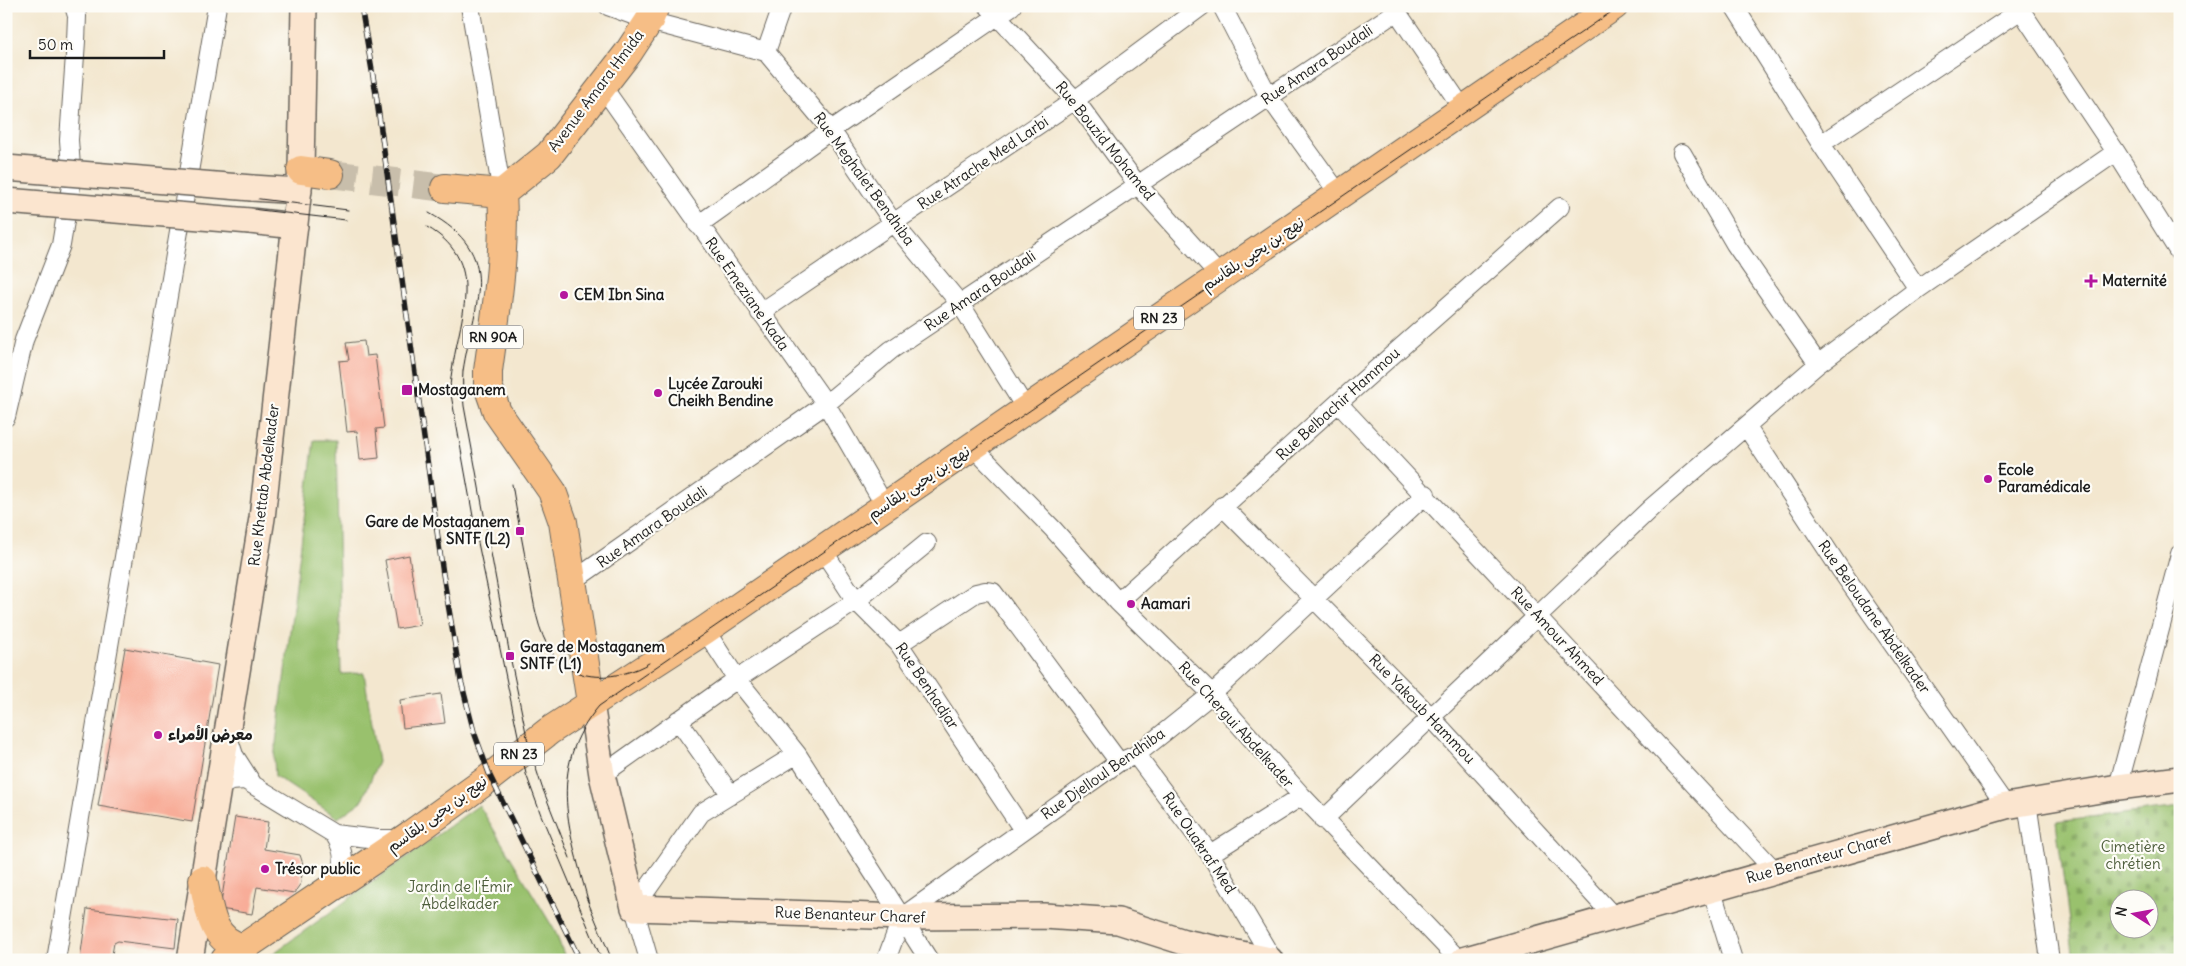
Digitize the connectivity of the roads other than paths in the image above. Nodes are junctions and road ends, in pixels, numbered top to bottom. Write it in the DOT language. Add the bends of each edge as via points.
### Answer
graph roads {
  1 [pos="74,6"];
  2 [pos="217,6"];
  3 [pos="304,6"];
  4 [pos="470,6"];
  5 [pos="608,6"];
  6 [pos="782,6"];
  7 [pos="1012,6"];
  8 [pos="1202,6"];
  9 [pos="1222,6"];
  10 [pos="1614,6"];
  11 [pos="1734,6"];
  12 [pos="2019,8"];
  13 [pos="1395,9"];
  14 [pos="993,12"];
  15 [pos="652,13"];
  16 [pos="766,52"];
  17 [pos="602,86"];
  18 [pos="1269,97"];
  19 [pos="1075,100"];
  20 [pos="1463,109"];
  21 [pos="831,130"];
  22 [pos="1821,144"];
  23 [pos="2116,152"];
  24 [pos="1682,153"];
  25 [pos="6,168"];
  26 [pos="330,174"];
  27 [pos="300,181"];
  28 [pos="1137,184"];
  29 [pos="445,188"];
  30 [pos="502,193"];
  31 [pos="1339,194"];
  32 [pos="6,201"];
  33 [pos="1560,207"];
  34 [pos="894,224"];
  35 [pos="698,225"];
  36 [pos="296,226"];
  37 [pos="2180,254"];
  38 [pos="1220,276"];
  39 [pos="1918,288"];
  40 [pos="960,305"];
  41 [pos="760,313"];
  42 [pos="1818,364"];
  43 [pos="1338,403"];
  44 [pos="826,404"];
  45 [pos="1026,409"];
  46 [pos="6,418"];
  47 [pos="1746,426"];
  48 [pos="972,446"];
  49 [pos="1426,494"];
  50 [pos="885,506"];
  51 [pos="1222,506"];
  52 [pos="927,543"];
  53 [pos="822,549"];
  54 [pos="2180,554"];
  55 [pos="573,581"];
  56 [pos="1313,597"];
  57 [pos="856,601"];
  58 [pos="1118,602"];
  59 [pos="1538,616"];
  60 [pos="704,630"];
  61 [pos="899,644"];
  62 [pos="737,679"];
  63 [pos="1212,694"];
  64 [pos="591,703"];
  65 [pos="1430,716"];
  66 [pos="678,720"];
  67 [pos="227,734"];
  68 [pos="797,754"];
  69 [pos="1136,755"];
  70 [pos="1119,762"];
  71 [pos="602,775"];
  72 [pos="2180,779"];
  73 [pos="252,783"];
  74 [pos="218,787"];
  75 [pos="2118,787"];
  76 [pos="731,795"];
  77 [pos="1302,796"];
  78 [pos="2017,804"];
  79 [pos="1323,820"];
  80 [pos="1023,830"];
  81 [pos="334,834"];
  82 [pos="403,839"];
  83 [pos="1210,854"];
  84 [pos="1774,870"];
  85 [pos="203,880"];
  86 [pos="337,884"];
  87 [pos="1711,888"];
  88 [pos="634,908"];
  89 [pos="902,917"];
  90 [pos="1615,918"];
  91 [pos="233,954"];
  92 [pos="1260,959"];
  93 [pos="56,960"];
  94 [pos="190,960"];
  95 [pos="649,960"];
  96 [pos="886,960"];
  97 [pos="929,960"];
  98 [pos="1461,960"];
  99 [pos="1733,960"];
  100 [pos="2050,960"];
  1 -- 46 [label="street" via="77,16 69,140 72,180 68,209 61,245 24,340"];
  2 -- 93 [label="street"];
  3 -- 27 [label="main road, Rue Khettab Abdelkader"];
  4 -- 30 [label="street"];
  5 -- 15 [label="street"];
  6 -- 16 [label="street"];
  7 -- 14 [label="street"];
  8 -- 19 [label="street, Rue Atrache Med Larbi"];
  9 -- 18 [label="street"];
  10 -- 20 [label="main road, نهج بن يحيى بلقاسم / RN 23"];
  11 -- 22 [label="street"];
  12 -- 22 [label="street"];
  12 -- 23 [label="street"];
  13 -- 18 [label="street, Rue Amara Boudali"];
  13 -- 20 [label="street"];
  14 -- 19 [label="street, Rue Bouzid Mohamed"];
  14 -- 21 [label="street" via="984,24"];
  15 -- 16 [label="street"];
  15 -- 17 [label="main road, Avenue Amara Hmida"];
  16 -- 21 [label="street, Rue Meghalet Bendhiba"];
  17 -- 30 [label="main road, Avenue Amara Hmida" via="549,155"];
  17 -- 35 [label="street, Rue Emeziane Kada"];
  18 -- 28 [label="street, Rue Amara Boudali"];
  18 -- 31 [label="street"];
  19 -- 28 [label="street, Rue Bouzid Mohamed"];
  19 -- 34 [label="street, Rue Atrache Med Larbi"];
  20 -- 31 [label="main road, نهج بن يحيى بلقاسم / RN 23"];
  21 -- 34 [label="street, Rue Meghalet Bendhiba"];
  21 -- 35 [label="street"];
  22 -- 39 [label="street"];
  23 -- 37 [label="street"];
  23 -- 39 [label="street"];
  24 -- 42 [label="street" via="1735,244"];
  25 -- 27 [label="main road, bridge" via="252,188"];
  26 -- 27 [label="main road"];
  27 -- 36 [label="main road, Rue Khettab Abdelkader"];
  28 -- 38 [label="street, Rue Bouzid Mohamed"];
  28 -- 40 [label="street, Rue Amara Boudali"];
  29 -- 30 [label="main road"];
  30 -- 55 [label="main road, RN 90A" via="502,270 488,386 497,412 552,491 563,522"];
  31 -- 38 [label="main road, نهج بن يحيى بلقاسم / RN 23"];
  32 -- 36 [label="main road, bridge"];
  33 -- 43 [label="street, Rue Belbachir Hammou"];
  34 -- 40 [label="street, Rue Meghalet Bendhiba"];
  34 -- 41 [label="street, Rue Atrache Med Larbi"];
  35 -- 41 [label="street, Rue Emeziane Kada"];
  36 -- 67 [label="main road, Rue Khettab Abdelkader" via="262,518"];
  38 -- 45 [label="main road, نهج بن يحيى بلقاسم / RN 23"];
  39 -- 42 [label="street"];
  40 -- 44 [label="street, Rue Amara Boudali" via="891,350"];
  40 -- 45 [label="street, Rue Meghalet Bendhiba"];
  41 -- 44 [label="street, Rue Emeziane Kada"];
  42 -- 47 [label="street"];
  43 -- 49 [label="street, Rue Amour Ahmed"];
  43 -- 51 [label="street, Rue Belbachir Hammou"];
  44 -- 50 [label="street, Rue Emeziane Kada"];
  44 -- 55 [label="street, Rue Amara Boudali"];
  45 -- 48 [label="main road, نهج بن يحيى بلقاسم / RN 23"];
  47 -- 59 [label="street" via="1652,507"];
  47 -- 78 [label="street, Rue Beloudane Abdelkader" via="1840,569"];
  48 -- 50 [label="main road, نهج بن يحيى بلقاسم / RN 23"];
  48 -- 58 [label="street, Rue Chergui Abdelkader"];
  49 -- 56 [label="street, Rue Djelloul Bendhiba"];
  49 -- 59 [label="street, Rue Amour Ahmed"];
  50 -- 53 [label="main road, نهج بن يحيى بلقاسم / RN 23"];
  51 -- 56 [label="street, Rue Yakoub Hammou"];
  51 -- 58 [label="street, Rue Belbachir Hammou"];
  52 -- 57 [label="street"];
  53 -- 57 [label="street, Rue Benhadjar"];
  53 -- 60 [label="main road, نهج بن يحيى بلقاسم / RN 23"];
  54 -- 75 [label="street"];
  55 -- 64 [label="main road, RN 90A"];
  56 -- 63 [label="street, Rue Djelloul Bendhiba"];
  56 -- 65 [label="street, Rue Yakoub Hammou"];
  57 -- 61 [label="street, Rue Benhadjar"];
  57 -- 62 [label="street"];
  58 -- 63 [label="street, Rue Chergui Abdelkader"];
  59 -- 65 [label="street"];
  59 -- 84 [label="street, Rue Amour Ahmed"];
  60 -- 62 [label="street"];
  60 -- 64 [label="main road, نهج بن يحيى بلقاسم / RN 23"];
  61 -- 70 [label="street" via="976,593 993,592"];
  61 -- 80 [label="street, Rue Benhadjar"];
  62 -- 66 [label="street"];
  62 -- 68 [label="street"];
  63 -- 69 [label="street, Rue Djelloul Bendhiba"];
  63 -- 77 [label="street, Rue Chergui Abdelkader"];
  64 -- 71 [label="main road"];
  64 -- 82 [label="main road, نهج بن يحيى بلقاسم / RN 23"];
  65 -- 79 [label="street"];
  65 -- 90 [label="street, Rue Yakoub Hammou"];
  66 -- 71 [label="street"];
  66 -- 76 [label="street"];
  67 -- 73 [label="street" via="234,755"];
  67 -- 74 [label="main road, Rue Khettab Abdelkader"];
  68 -- 76 [label="street"];
  68 -- 89 [label="street"];
  69 -- 70 [label="street, Rue Djelloul Bendhiba"];
  69 -- 83 [label="street, Rue Ouakraf Med"];
  70 -- 80 [label="street, Rue Djelloul Bendhiba"];
  71 -- 88 [label="main road"];
  72 -- 75 [label="main road, Rue Benanteur Charef"];
  73 -- 74 [label="street" via="238,780"];
  73 -- 81 [label="street"];
  74 -- 85 [label="main road, Rue Khettab Abdelkader"];
  75 -- 78 [label="main road, Rue Benanteur Charef"];
  76 -- 88 [label="street" via="701,814"];
  77 -- 79 [label="street, Rue Chergui Abdelkader"];
  77 -- 83 [label="street"];
  78 -- 84 [label="main road, Rue Benanteur Charef"];
  78 -- 100 [label="street, Rue Beloudane Abdelkader"];
  79 -- 98 [label="street, Rue Chergui Abdelkader"];
  80 -- 89 [label="street, Rue Djelloul Bendhiba"];
  81 -- 82 [label="street"];
  81 -- 86 [label="street" via="344,858"];
  82 -- 86 [label="main road, نهج بن يحيى بلقاسم / RN 23"];
  83 -- 92 [label="street, Rue Ouakraf Med"];
  84 -- 87 [label="main road, Rue Benanteur Charef"];
  85 -- 91 [label="main road" via="212,922"];
  85 -- 94 [label="main road, Rue Khettab Abdelkader"];
  86 -- 91 [label="main road, نهج بن يحيى بلقاسم / RN 23"];
  87 -- 90 [label="main road, Rue Benanteur Charef"];
  87 -- 99 [label="street"];
  88 -- 89 [label="main road, Rue Benanteur Charef"];
  88 -- 95 [label="street"];
  89 -- 92 [label="main road, Rue Benanteur Charef" via="1044,916 1118,921 1184,942"];
  89 -- 96 [label="street"];
  89 -- 97 [label="street"];
  90 -- 98 [label="main road, Rue Benanteur Charef"];
}
